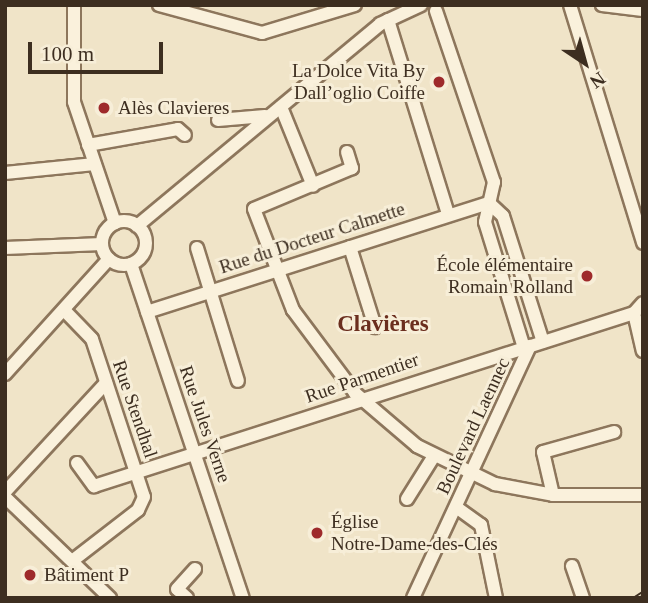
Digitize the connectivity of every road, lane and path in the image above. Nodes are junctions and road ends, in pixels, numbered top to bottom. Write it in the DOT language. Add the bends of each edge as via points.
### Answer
graph roads {
  1 [pos="74,5"];
  2 [pos="355,5"];
  3 [pos="421,5"];
  4 [pos="570,5"];
  5 [pos="602,5"];
  6 [pos="166,6"];
  7 [pos="442,8"];
  8 [pos="643,10"];
  9 [pos="388,20"];
  10 [pos="281,107"];
  11 [pos="265,116"];
  12 [pos="218,120"];
  13 [pos="185,135"];
  14 [pos="88,145"];
  15 [pos="346,152"];
  16 [pos="95,164"];
  17 [pos="5,173"];
  18 [pos="313,186"];
  19 [pos="489,203"];
  20 [pos="448,214"];
  21 [pos="115,223"];
  22 [pos="140,229"];
  23 [pos="643,243"];
  24 [pos="102,244"];
  25 [pos="350,247"];
  26 [pos="5,248"];
  27 [pos="197,248"];
  28 [pos="109,259"];
  29 [pos="131,264"];
  30 [pos="276,270"];
  31 [pos="211,291"];
  32 [pos="638,308"];
  33 [pos="64,310"];
  34 [pos="147,312"];
  35 [pos="375,327"];
  36 [pos="532,345"];
  37 [pos="643,351"];
  38 [pos="5,374"];
  39 [pos="238,381"];
  40 [pos="106,383"];
  41 [pos="362,400"];
  42 [pos="614,432"];
  43 [pos="195,454"];
  44 [pos="434,456"];
  45 [pos="77,463"];
  46 [pos="134,472"];
  47 [pos="472,473"];
  48 [pos="5,495"];
  49 [pos="553,495"];
  50 [pos="643,495"];
  51 [pos="407,499"];
  52 [pos="456,507"];
  53 [pos="72,561"];
  54 [pos="572,566"];
  55 [pos="195,569"];
  56 [pos="110,598"];
  57 [pos="187,598"];
  58 [pos="243,598"];
  59 [pos="413,598"];
  60 [pos="496,598"];
  61 [pos="583,598"];
  1 -- 14 [label="street" via="71,83"];
  2 -- 6 [label="street" via="305,26 262,33"];
  3 -- 7 [label="street"];
  3 -- 9 [label="street"];
  4 -- 23 [label="street"];
  5 -- 8 [label="street"];
  7 -- 19 [label="street" via="494,182"];
  9 -- 10 [label="street"];
  9 -- 20 [label="street"];
  10 -- 11 [label="street"];
  10 -- 18 [label="street"];
  10 -- 22 [label="street"];
  11 -- 12 [label="street"];
  11 -- 22 [label="street"];
  13 -- 14 [label="street" via="178,129"];
  14 -- 16 [label="street"];
  15 -- 18 [label="street" via="352,167"];
  16 -- 17 [label="street" via="69,172"];
  16 -- 21 [label="street"];
  18 -- 30 [label="street" via="252,204"];
  19 -- 20 [label="street, Rue du Docteur Calmette"];
  19 -- 36 [label="street" via="485,222"];
  19 -- 36 [label="street" via="503,216"];
  20 -- 25 [label="street, Rue du Docteur Calmette"];
  21 -- 22 [label="street"];
  21 -- 24 [label="street"];
  22 -- 29 [label="street" via="145,247"];
  24 -- 26 [label="street"];
  24 -- 28 [label="street"];
  25 -- 30 [label="street, Rue du Docteur Calmette"];
  25 -- 35 [label="street"];
  27 -- 31 [label="street"];
  28 -- 29 [label="street"];
  28 -- 33 [label="street"];
  29 -- 34 [label="street, Rue Jules Verne"];
  30 -- 31 [label="street, Rue du Docteur Calmette"];
  30 -- 41 [label="street" via="293,310"];
  31 -- 34 [label="street, Rue du Docteur Calmette"];
  31 -- 39 [label="street"];
  32 -- 36 [label="street, Rue Parmentier"];
  32 -- 37 [label="street"];
  33 -- 38 [label="street"];
  33 -- 40 [label="street, Rue Stendhal" via="92,339"];
  34 -- 43 [label="street, Rue Jules Verne"];
  36 -- 41 [label="street, Rue Parmentier"];
  36 -- 47 [label="street, Boulevard Laennec"];
  40 -- 46 [label="street, Rue Stendhal"];
  40 -- 48 [label="street"];
  41 -- 43 [label="street, Rue Parmentier"];
  41 -- 44 [label="street"];
  42 -- 49 [label="street" via="543,452"];
  43 -- 46 [label="street, Rue Stendhal"];
  43 -- 58 [label="street, Rue Jules Verne"];
  44 -- 47 [label="street"];
  44 -- 51 [label="street"];
  45 -- 46 [label="street" via="94,486"];
  46 -- 53 [label="street" via="144,497 138,510"];
  47 -- 49 [label="street"];
  47 -- 52 [label="street, Boulevard Laennec"];
  48 -- 53 [label="street"];
  49 -- 50 [label="street"];
  52 -- 59 [label="street, Boulevard Laennec"];
  52 -- 60 [label="street" via="481,525"];
  53 -- 56 [label="street"];
  54 -- 61 [label="street"];
  55 -- 57 [label="street" via="177,589"];
}
